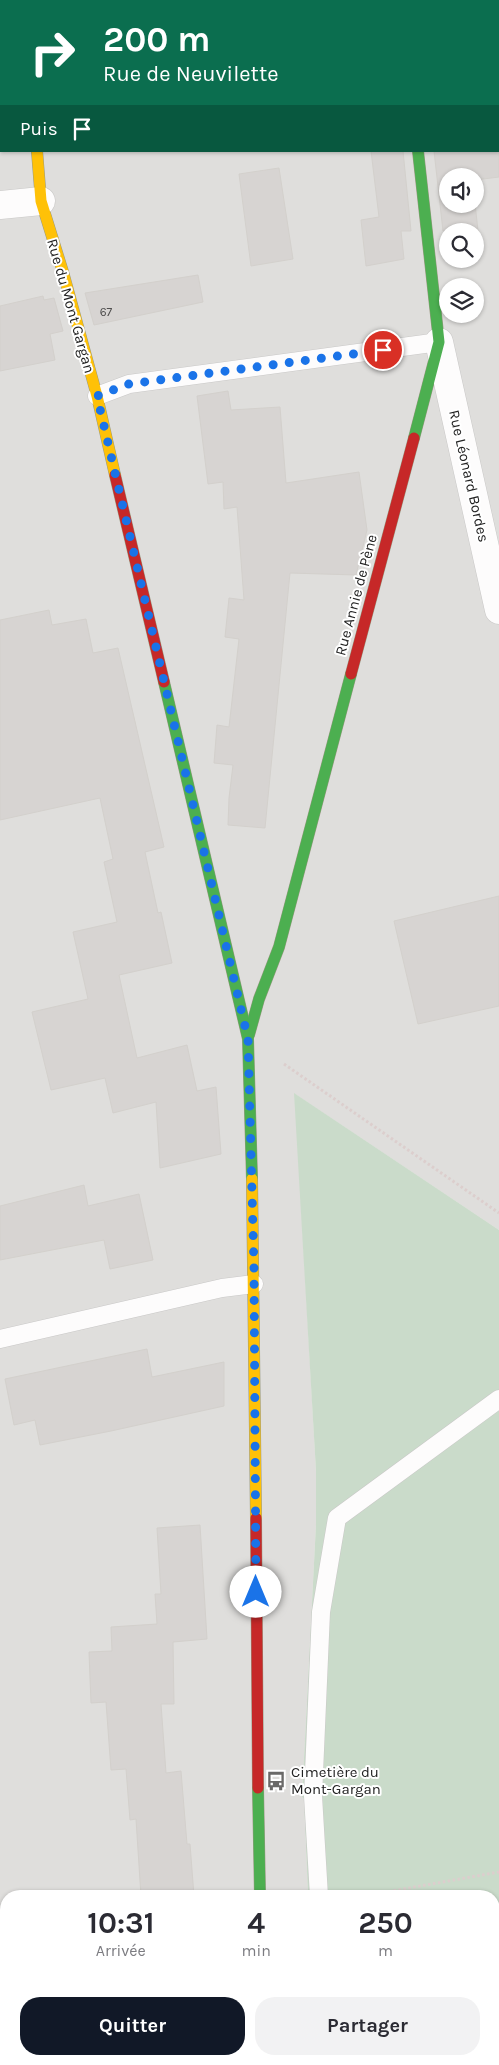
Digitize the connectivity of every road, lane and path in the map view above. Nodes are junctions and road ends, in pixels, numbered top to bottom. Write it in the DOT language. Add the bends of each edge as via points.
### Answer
graph roads {
  1 [pos="37,152"];
  2 [pos="418,152"];
  3 [pos="41,201"];
  4 [pos="0,205"];
  5 [pos="438,342"];
  6 [pos="97,396"];
  7 [pos="499,610"];
  8 [pos="248,1039"];
  9 [pos="499,1213"];
  10 [pos="254,1284"];
  11 [pos="0,1339"];
  12 [pos="499,1399"];
  13 [pos="499,1872"];
  14 [pos="260,1890"];
  15 [pos="319,1890"];
  16 [pos="398,1890"];
  1 -- 3 [label="street, Rue du Mont Gargan"];
  2 -- 5 [label="street, Rue Annie de Pène"];
  3 -- 4 [label="street"];
  3 -- 6 [label="street, Rue du Mont Gargan"];
  5 -- 6 [label="lane" via="129,384"];
  5 -- 7 [label="street, Rue Léonard Bordes"];
  5 -- 8 [label="street, Rue Annie de Pène" via="279,947"];
  6 -- 8 [label="street, Rue du Mont Gargan"];
  8 -- 9 [label="path"];
  8 -- 10 [label="street, Rue du Mont Gargan"];
  10 -- 11 [label="lane" via="222,1288"];
  10 -- 14 [label="street, Rue du Mont Gargan"];
  12 -- 15 [label="lane" via="337,1518 321,1612 312,1796"];
  13 -- 16 [label="path"];
}
